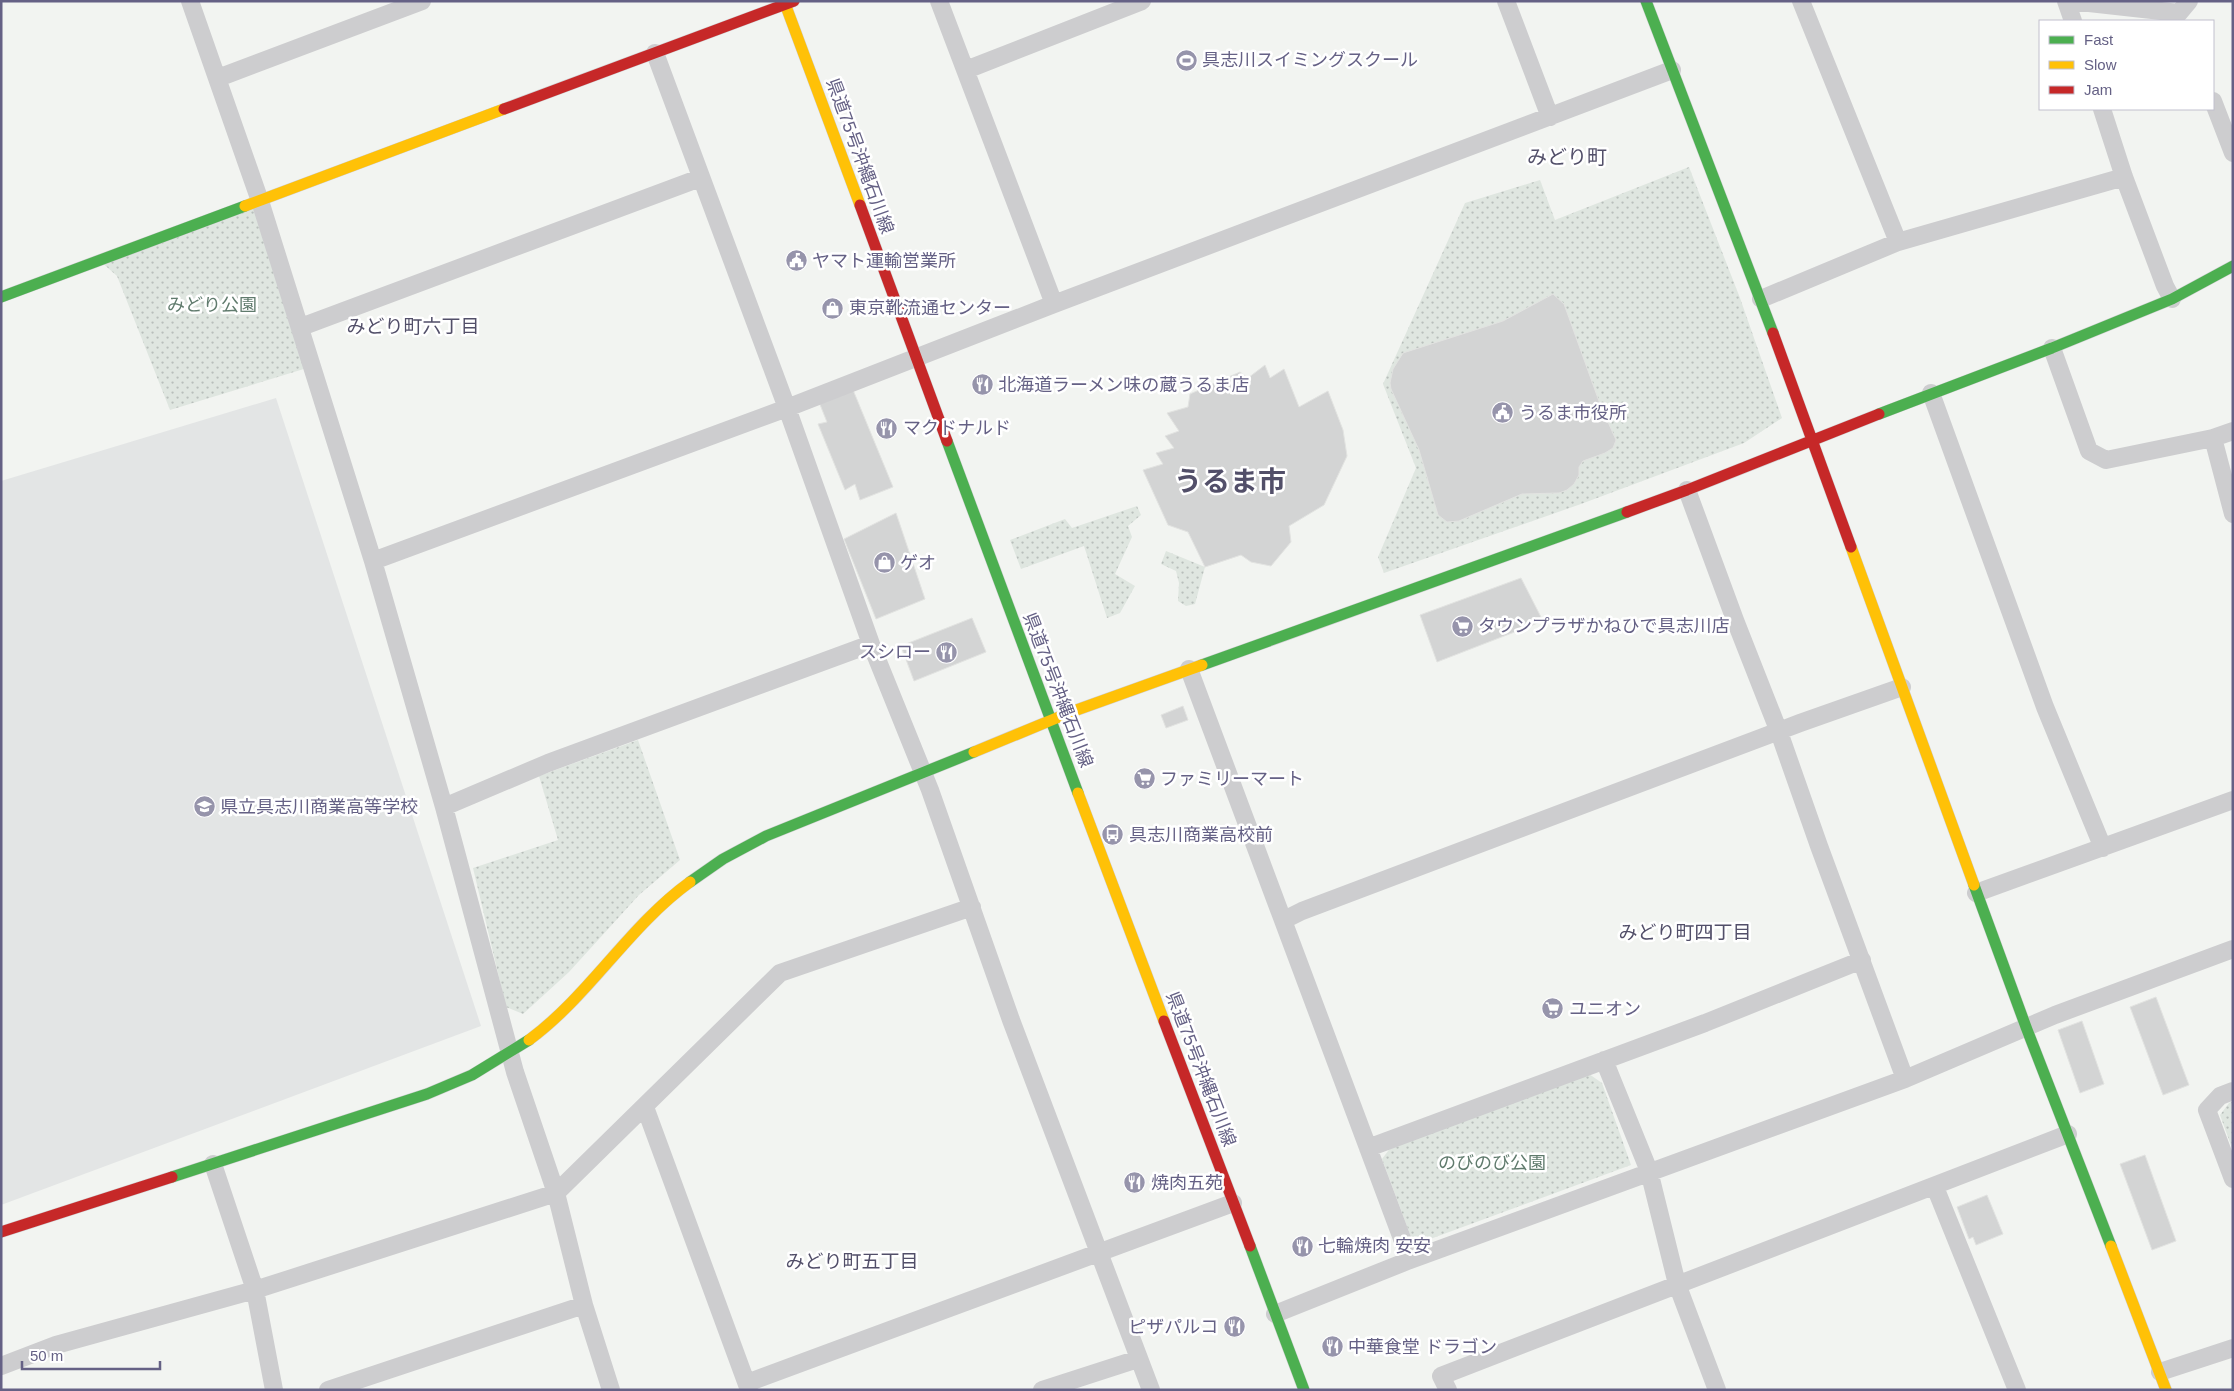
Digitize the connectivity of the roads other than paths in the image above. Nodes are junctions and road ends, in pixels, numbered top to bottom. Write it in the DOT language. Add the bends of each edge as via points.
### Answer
graph roads {
  1 [pos="190,1"];
  2 [pos="422,1"];
  3 [pos="939,1"];
  4 [pos="1142,1"];
  5 [pos="1506,1"];
  6 [pos="1646,1"];
  7 [pos="1801,1"];
  8 [pos="788,2"];
  9 [pos="2066,2"];
  10 [pos="2183,12"];
  11 [pos="2073,20"];
  12 [pos="654,53"];
  13 [pos="966,70"];
  14 [pos="1672,70"];
  15 [pos="218,78"];
  16 [pos="2214,102"];
  17 [pos="2102,110"];
  18 [pos="1550,117"];
  19 [pos="2227,117"];
  20 [pos="2233,153"];
  21 [pos="2124,177"];
  22 [pos="700,178"];
  23 [pos="260,201"];
  24 [pos="1898,242"];
  25 [pos="2233,266"];
  26 [pos="1,297"];
  27 [pos="1761,299"];
  28 [pos="2172,299"];
  29 [pos="1054,304"];
  30 [pos="301,327"];
  31 [pos="2052,348"];
  32 [pos="916,358"];
  33 [pos="1930,393"];
  34 [pos="787,408"];
  35 [pos="2233,431"];
  36 [pos="2213,438"];
  37 [pos="1813,441"];
  38 [pos="1687,490"];
  39 [pos="2233,514"];
  40 [pos="373,561"];
  41 [pos="871,644"];
  42 [pos="1190,669"];
  43 [pos="1902,687"];
  44 [pos="1051,720"];
  45 [pos="1779,732"];
  46 [pos="921,773"];
  47 [pos="2233,800"];
  48 [pos="444,807"];
  49 [pos="2103,848"];
  50 [pos="1976,893"];
  51 [pos="972,907"];
  52 [pos="1284,920"];
  53 [pos="2233,949"];
  54 [pos="1862,960"];
  55 [pos="2026,1027"];
  56 [pos="510,1053"];
  57 [pos="1604,1060"];
  58 [pos="1905,1079"];
  59 [pos="2233,1091"];
  60 [pos="645,1107"];
  61 [pos="2068,1134"];
  62 [pos="1368,1148"];
  63 [pos="213,1164"];
  64 [pos="1649,1171"];
  65 [pos="2233,1179"];
  66 [pos="1935,1187"];
  67 [pos="556,1193"];
  68 [pos="1233,1203"];
  69 [pos="1,1232"];
  70 [pos="1098,1254"];
  71 [pos="1410,1260"];
  72 [pos="1677,1284"];
  73 [pos="255,1290"];
  74 [pos="584,1305"];
  75 [pos="1275,1314"];
  76 [pos="2233,1348"];
  77 [pos="1138,1359"];
  78 [pos="1,1366"];
  79 [pos="2160,1372"];
  80 [pos="748,1386"];
  81 [pos="274,1390"];
  82 [pos="328,1390"];
  83 [pos="611,1390"];
  84 [pos="1042,1390"];
  85 [pos="1151,1390"];
  86 [pos="1304,1390"];
  87 [pos="1448,1390"];
  88 [pos="1717,1390"];
  89 [pos="2017,1390"];
  90 [pos="2166,1390"];
  1 -- 15 [label="street"];
  2 -- 15 [label="street"];
  3 -- 13 [label="street"];
  4 -- 13 [label="street"];
  5 -- 18 [label="street"];
  6 -- 14 [label="street"];
  7 -- 24 [label="street"];
  8 -- 12 [label="street"];
  8 -- 32 [label="street, 県道75号沖縄石川線"];
  9 -- 10 [label="street"];
  9 -- 11 [label="street"];
  12 -- 22 [label="street"];
  12 -- 23 [label="street"];
  13 -- 29 [label="street"];
  14 -- 18 [label="street"];
  14 -- 27 [label="street"];
  15 -- 23 [label="street"];
  16 -- 19 [label="street"];
  17 -- 21 [label="street"];
  18 -- 29 [label="street"];
  19 -- 20 [label="street"];
  21 -- 24 [label="street"];
  21 -- 28 [label="street"];
  22 -- 30 [label="street"];
  22 -- 34 [label="street"];
  23 -- 26 [label="street"];
  23 -- 30 [label="street"];
  24 -- 27 [label="street"];
  25 -- 28 [label="street"];
  27 -- 37 [label="street"];
  28 -- 31 [label="street"];
  29 -- 32 [label="street"];
  30 -- 40 [label="street"];
  31 -- 33 [label="street"];
  31 -- 36 [label="street" via="2089,450 2106,460"];
  32 -- 34 [label="street"];
  32 -- 44 [label="street, 県道75号沖縄石川線"];
  33 -- 37 [label="street"];
  33 -- 49 [label="street" via="2045,707"];
  34 -- 40 [label="street"];
  34 -- 41 [label="street"];
  35 -- 36 [label="street"];
  36 -- 39 [label="street"];
  37 -- 38 [label="street"];
  37 -- 43 [label="street"];
  38 -- 42 [label="street"];
  38 -- 45 [label="street"];
  40 -- 48 [label="street"];
  41 -- 46 [label="street"];
  41 -- 48 [label="street" via="548,763"];
  42 -- 44 [label="street"];
  42 -- 52 [label="street"];
  43 -- 45 [label="street"];
  43 -- 50 [label="street"];
  44 -- 46 [label="street"];
  44 -- 68 [label="street, 県道75号沖縄石川線"];
  45 -- 52 [label="street"];
  45 -- 54 [label="street"];
  46 -- 51 [label="street"];
  46 -- 56 [label="street" via="766,836 695,877 650,915 558,1016"];
  47 -- 49 [label="street"];
  48 -- 56 [label="street"];
  49 -- 50 [label="street"];
  50 -- 55 [label="street"];
  51 -- 60 [label="street" via="780,973"];
  51 -- 70 [label="street"];
  52 -- 62 [label="street"];
  53 -- 55 [label="street"];
  54 -- 57 [label="street"];
  54 -- 58 [label="street"];
  55 -- 58 [label="street"];
  55 -- 61 [label="street"];
  56 -- 63 [label="street" via="472,1075 427,1094"];
  56 -- 67 [label="street"];
  57 -- 62 [label="street"];
  57 -- 64 [label="street"];
  58 -- 64 [label="street"];
  59 -- 65 [label="street" via="2220,1096 2208,1110"];
  60 -- 67 [label="street"];
  60 -- 80 [label="street"];
  61 -- 66 [label="street"];
  61 -- 79 [label="street"];
  62 -- 71 [label="street"];
  63 -- 69 [label="street"];
  63 -- 73 [label="street"];
  64 -- 71 [label="street"];
  64 -- 72 [label="street"];
  66 -- 72 [label="street"];
  66 -- 89 [label="street"];
  67 -- 73 [label="street"];
  67 -- 74 [label="street"];
  68 -- 70 [label="street"];
  68 -- 75 [label="street, 県道75号沖縄石川線"];
  70 -- 77 [label="street"];
  70 -- 80 [label="street"];
  71 -- 75 [label="street"];
  72 -- 87 [label="street" via="1441,1376"];
  72 -- 88 [label="street"];
  73 -- 78 [label="street" via="56,1345"];
  73 -- 81 [label="street"];
  74 -- 82 [label="street"];
  74 -- 83 [label="street"];
  75 -- 86 [label="street, 県道75号沖縄石川線"];
  76 -- 79 [label="street"];
  77 -- 84 [label="street"];
  77 -- 85 [label="street"];
  79 -- 90 [label="street"];
}
